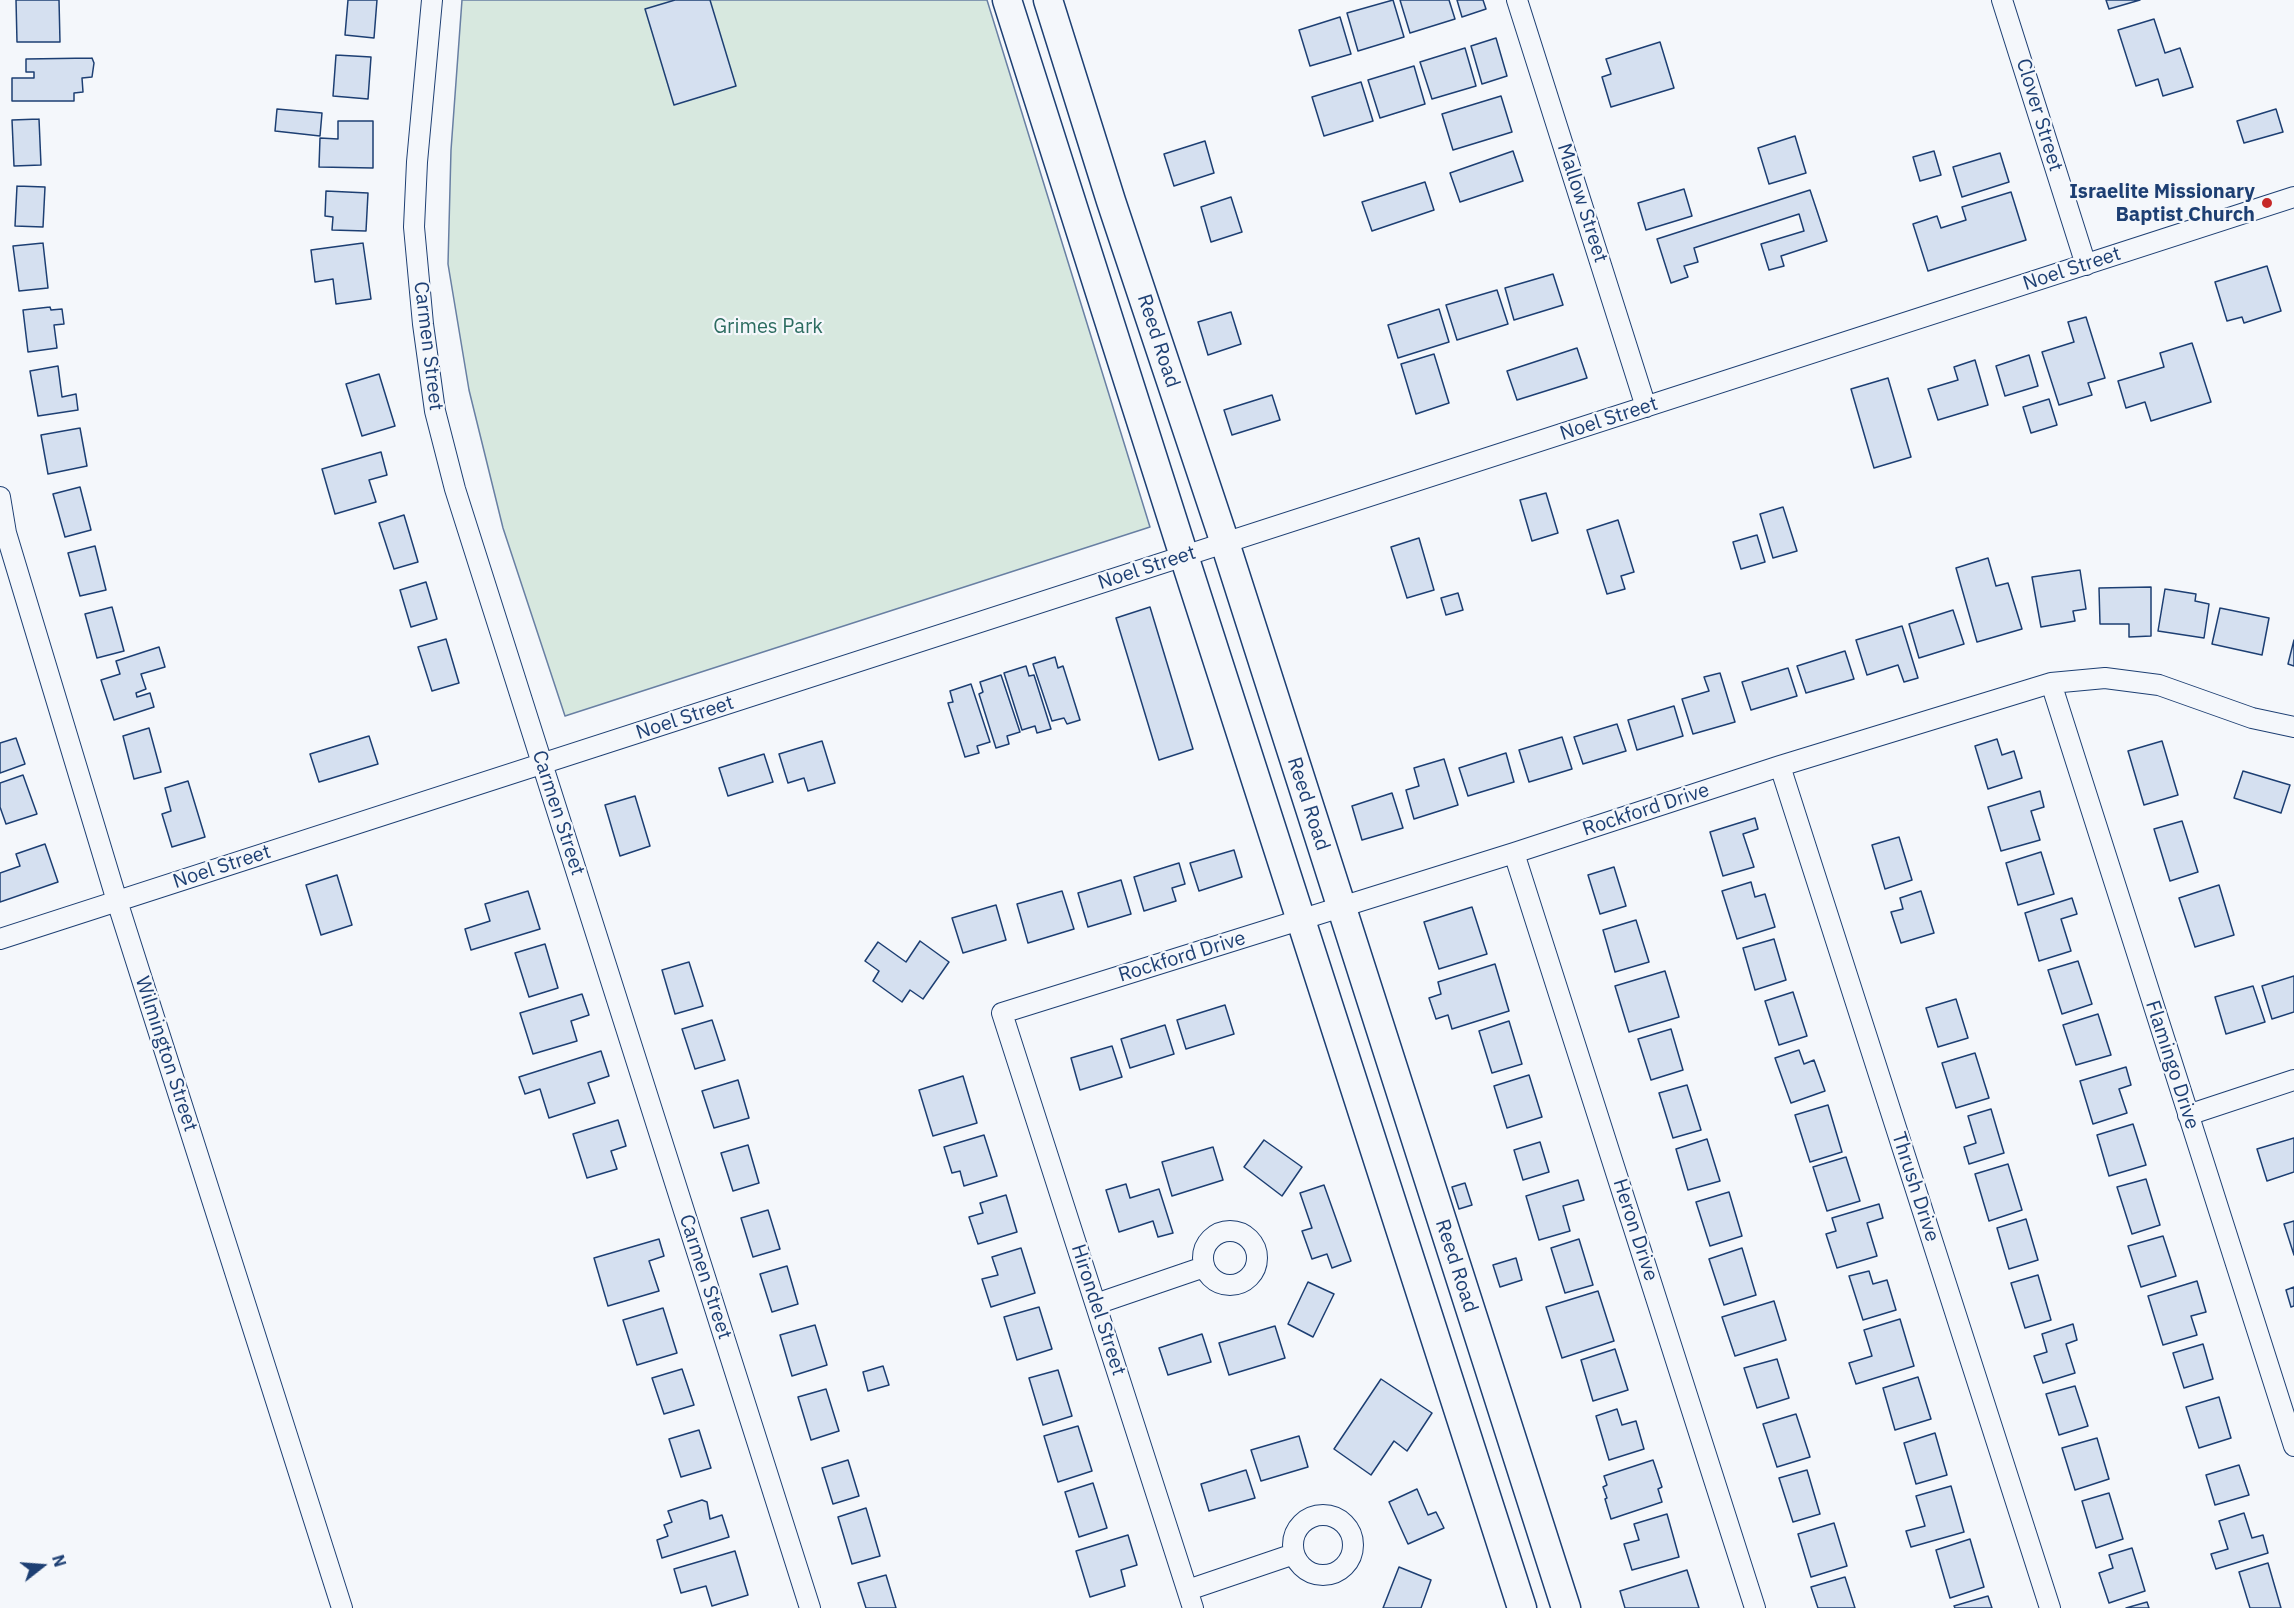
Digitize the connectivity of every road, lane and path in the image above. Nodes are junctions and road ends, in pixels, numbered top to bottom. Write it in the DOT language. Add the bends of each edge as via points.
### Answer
graph roads {
  1 [pos="432,0"];
  2 [pos="1007,0"];
  3 [pos="1048,0"];
  4 [pos="1517,0"];
  5 [pos="2002,0"];
  6 [pos="2294,197"];
  7 [pos="1111,201"];
  8 [pos="1075,210"];
  9 [pos="2086,265"];
  10 [pos="1646,407"];
  11 [pos="0,497"];
  12 [pos="1225,543"];
  13 [pos="1184,556"];
  14 [pos="2051,683"];
  15 [pos="2294,727"];
  16 [pos="542,764"];
  17 [pos="1780,766"];
  18 [pos="1514,853"];
  19 [pos="117,902"];
  20 [pos="1341,907"];
  21 [pos="1302,920"];
  22 [pos="0,939"];
  23 [pos="1002,1013"];
  24 [pos="2294,1080"];
  25 [pos="2188,1115"];
  26 [pos="1204,1267"];
  27 [pos="1096,1304"];
  28 [pos="1489,1368"];
  29 [pos="1449,1380"];
  30 [pos="2294,1446"];
  31 [pos="1294,1554"];
  32 [pos="1190,1599"];
  33 [pos="342,1608"];
  34 [pos="810,1608"];
  35 [pos="1522,1608"];
  36 [pos="1566,1608"];
  37 [pos="1755,1608"];
  38 [pos="2050,1608"];
  1 -- 16 [label="street, Carmen Street" via="414,227 435,411 455,489"];
  2 -- 8 [label="street, Reed Road"];
  3 -- 7 [label="street, Reed Road"];
  4 -- 10 [label="street, Mallow Street"];
  5 -- 9 [label="street, Clover Street"];
  6 -- 9 [label="street, Noel Street"];
  7 -- 8 [label="street"];
  7 -- 12 [label="street, Reed Road"];
  8 -- 13 [label="street, Reed Road"];
  9 -- 10 [label="street, Noel Street"];
  10 -- 12 [label="street, Noel Street"];
  11 -- 19 [label="street, Wilmington Street" via="6,534"];
  12 -- 13 [label="street, Noel Street"];
  12 -- 20 [label="street, Reed Road"];
  13 -- 16 [label="street, Noel Street"];
  13 -- 21 [label="street, Reed Road"];
  14 -- 15 [label="street, Rockford Drive" via="2105,678 2159,685 2252,718"];
  14 -- 17 [label="street, Rockford Drive"];
  14 -- 25 [label="street, Flamingo Drive"];
  16 -- 19 [label="street, Noel Street"];
  16 -- 34 [label="street, Carmen Street"];
  17 -- 18 [label="street, Rockford Drive"];
  17 -- 38 [label="street, Thrush Drive"];
  18 -- 20 [label="street, Rockford Drive"];
  18 -- 37 [label="street, Heron Drive"];
  19 -- 22 [label="street, Noel Street"];
  19 -- 33 [label="street, Wilmington Street"];
  20 -- 21 [label="street, Rockford Drive"];
  20 -- 28 [label="street, Reed Road"];
  21 -- 23 [label="street, Rockford Drive"];
  21 -- 29 [label="street, Reed Road"];
  23 -- 27 [label="street, Hirondel Street"];
  24 -- 25 [label="street"];
  25 -- 30 [label="street, Flamingo Drive"];
  26 -- 27 [label="street"];
  27 -- 32 [label="street, Hirondel Street"];
  28 -- 29 [label="street"];
  28 -- 36 [label="street, Reed Road"];
  29 -- 35 [label="street, Reed Road"];
  31 -- 32 [label="street"];
}
